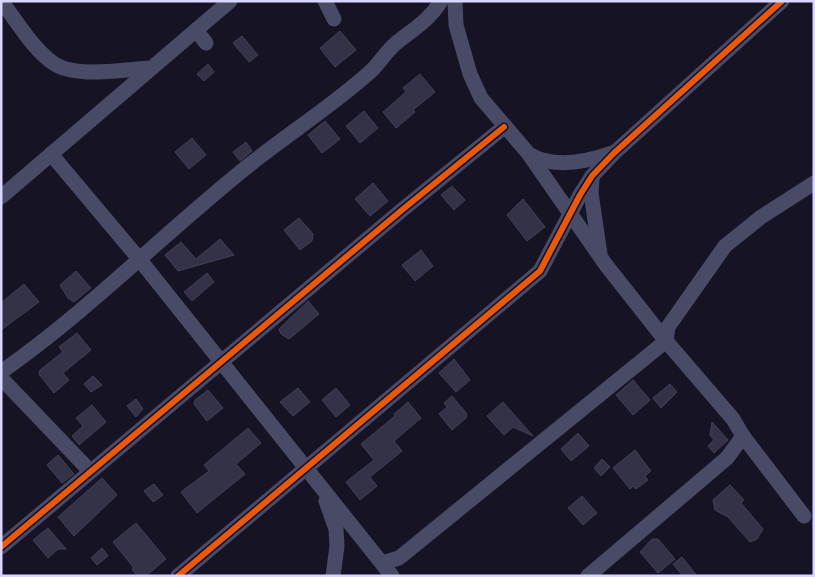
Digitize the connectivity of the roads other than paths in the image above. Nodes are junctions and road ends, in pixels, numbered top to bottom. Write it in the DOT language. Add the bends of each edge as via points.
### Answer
graph roads {
  1 [pos="2,1"];
  2 [pos="230,1"];
  3 [pos="325,1"];
  4 [pos="441,1"];
  5 [pos="455,1"];
  6 [pos="782,1"];
  7 [pos="334,19"];
  8 [pos="196,30"];
  9 [pos="206,43"];
  10 [pos="152,68"];
  11 [pos="504,127"];
  12 [pos="528,153"];
  13 [pos="614,153"];
  14 [pos="51,154"];
  15 [pos="592,176"];
  16 [pos="813,183"];
  17 [pos="1,196"];
  18 [pos="569,214"];
  19 [pos="601,258"];
  20 [pos="140,260"];
  21 [pos="666,341"];
  22 [pos="221,361"];
  23 [pos="3,370"];
  24 [pos="743,436"];
  25 [pos="305,469"];
  26 [pos="90,472"];
  27 [pos="323,490"];
  28 [pos="804,516"];
  29 [pos="1,547"];
  30 [pos="382,563"];
  31 [pos="178,576"];
  32 [pos="334,576"];
  33 [pos="392,576"];
  34 [pos="588,576"];
  1 -- 10 [label="street" via="44,55 63,67 80,72"];
  2 -- 8 [label="street"];
  3 -- 7 [label="street"];
  4 -- 20 [label="street" via="424,24 394,45 369,73 189,214"];
  5 -- 11 [label="street" via="456,25 470,74 481,98"];
  6 -- 13 [label="street"];
  8 -- 9 [label="street"];
  8 -- 10 [label="street"];
  10 -- 14 [label="street"];
  11 -- 12 [label="street"];
  11 -- 22 [label="street"];
  12 -- 13 [label="street" via="541,162 563,163"];
  12 -- 18 [label="street"];
  13 -- 15 [label="street"];
  14 -- 17 [label="street"];
  14 -- 20 [label="street"];
  15 -- 18 [label="street"];
  15 -- 19 [label="street" via="590,193"];
  16 -- 21 [label="street" via="761,217 725,246 668,327"];
  18 -- 19 [label="street"];
  18 -- 25 [label="street" via="540,271"];
  19 -- 21 [label="street"];
  20 -- 22 [label="street"];
  20 -- 23 [label="street" via="27,355"];
  21 -- 24 [label="street" via="733,419"];
  21 -- 30 [label="street" via="399,558"];
  22 -- 25 [label="street"];
  22 -- 26 [label="street"];
  23 -- 26 [label="street" via="43,424"];
  24 -- 28 [label="street"];
  24 -- 34 [label="street" via="727,458"];
  25 -- 27 [label="street"];
  25 -- 31 [label="street"];
  26 -- 29 [label="street"];
  27 -- 30 [label="street"];
  27 -- 32 [label="street" via="336,529"];
  30 -- 33 [label="street"];
}
